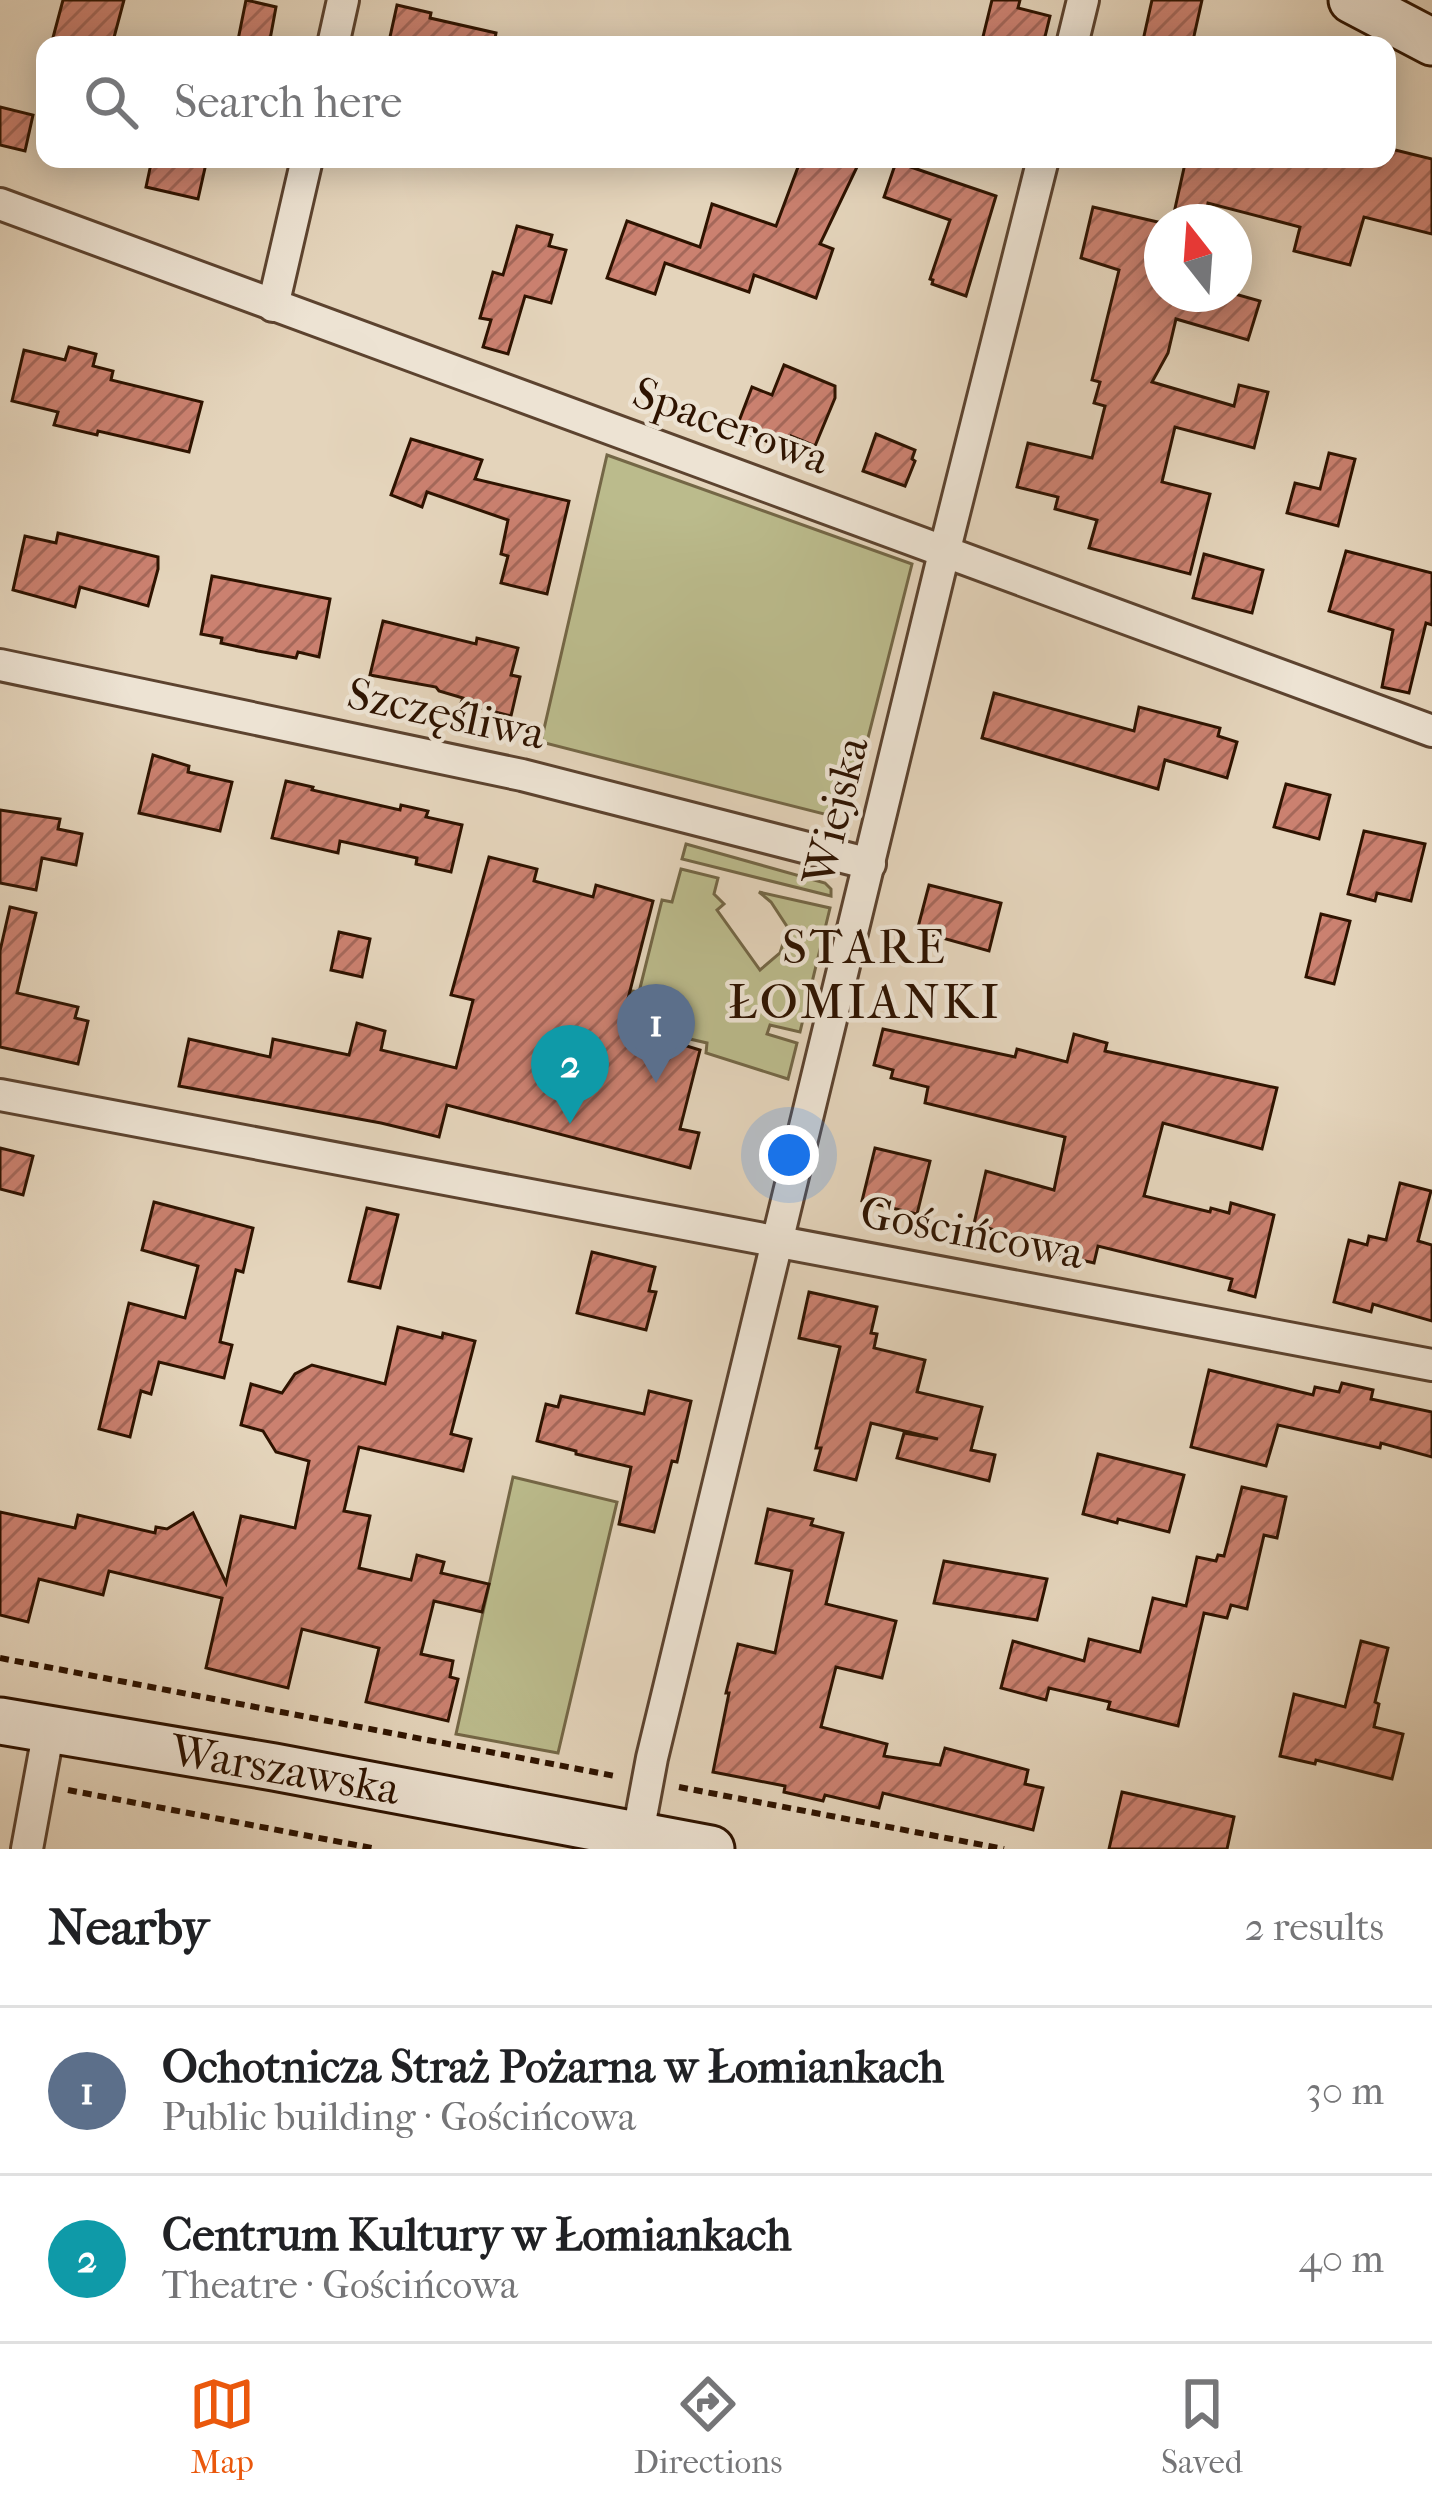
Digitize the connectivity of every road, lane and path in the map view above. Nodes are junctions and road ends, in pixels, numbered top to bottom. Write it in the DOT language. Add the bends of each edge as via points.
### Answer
graph roads {
  1 [pos="343,0"];
  2 [pos="1083,0"];
  3 [pos="1352,0"];
  4 [pos="335,36"];
  5 [pos="1074,36"];
  6 [pos="1432,42"];
  7 [pos="305,168"];
  8 [pos="1041,168"];
  9 [pos="0,204"];
  10 [pos="273,306"];
  11 [pos="944,553"];
  12 [pos="0,664"];
  13 [pos="1432,731"];
  14 [pos="870,864"];
  15 [pos="0,1095"];
  16 [pos="778,1242"];
  17 [pos="1432,1365"];
  18 [pos="0,1658"];
  19 [pos="0,1721"];
  20 [pos="50,1729"];
  21 [pos="622,1777"];
  22 [pos="669,1785"];
  23 [pos="59,1788"];
  24 [pos="636,1842"];
  25 [pos="350,1846"];
  26 [pos="27,1849"];
  27 [pos="377,1849"];
  28 [pos="711,1849"];
  29 [pos="1004,1849"];
  1 -- 4 [label="street"];
  2 -- 5 [label="street"];
  3 -- 6 [label="street"];
  7 -- 10 [label="street"];
  8 -- 11 [label="street, Wiejska"];
  9 -- 10 [label="street, Spacerowa"];
  10 -- 11 [label="street, Spacerowa"];
  11 -- 13 [label="street, Spacerowa"];
  11 -- 14 [label="street, Wiejska"];
  12 -- 14 [label="street, Szczęśliwa" via="522,776"];
  14 -- 16 [label="street, Wiejska"];
  15 -- 16 [label="street, Gościńcowa"];
  16 -- 17 [label="street, Gościńcowa"];
  16 -- 24 [label="street, Wiejska"];
  18 -- 21 [label="path"];
  19 -- 20 [label="street, Warszawska"];
  20 -- 24 [label="street, Warszawska"];
  20 -- 26 [label="street"];
  22 -- 29 [label="path"];
  23 -- 25 [label="path"];
  24 -- 28 [label="street, Warszawska"];
  25 -- 27 [label="path"];
}
